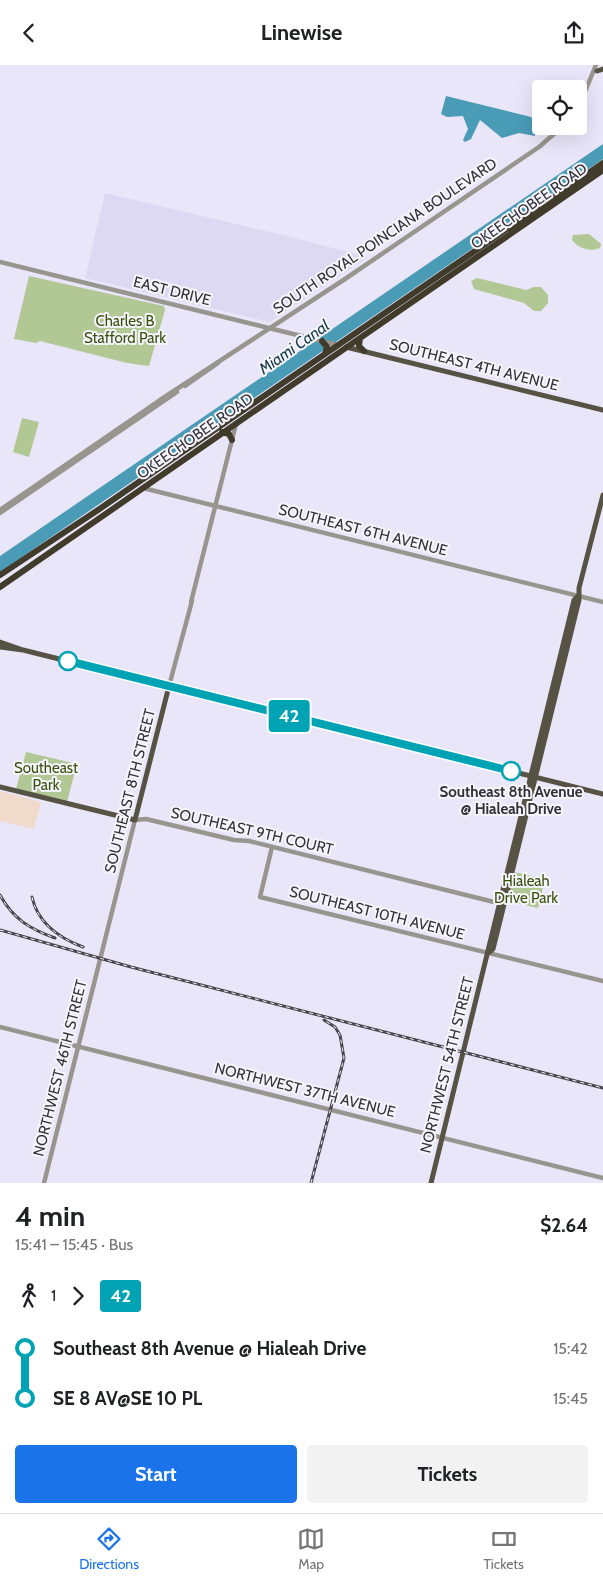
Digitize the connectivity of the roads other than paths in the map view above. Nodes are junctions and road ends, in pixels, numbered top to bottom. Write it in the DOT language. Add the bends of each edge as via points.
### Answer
graph roads {
  1 [pos="603,67"];
  2 [pos="597,68"];
  3 [pos="587,88"];
  4 [pos="553,135"];
  5 [pos="603,163"];
  6 [pos="603,170"];
  7 [pos="463,259"];
  8 [pos="0,262"];
  9 [pos="457,271"];
  10 [pos="286,318"];
  11 [pos="270,329"];
  12 [pos="281,332"];
  13 [pos="261,334"];
  14 [pos="289,334"];
  15 [pos="360,339"];
  16 [pos="322,341"];
  17 [pos="336,345"];
  18 [pos="347,347"];
  19 [pos="364,351"];
  20 [pos="326,352"];
  21 [pos="245,409"];
  22 [pos="603,410"];
  23 [pos="236,423"];
  24 [pos="222,432"];
  25 [pos="232,440"];
  26 [pos="142,488"];
  27 [pos="603,495"];
  28 [pos="0,503"];
  29 [pos="8,506"];
  30 [pos="215,506"];
  31 [pos="0,511"];
  32 [pos="92,522"];
  33 [pos="0,575"];
  34 [pos="0,582"];
  35 [pos="0,587"];
  36 [pos="578,596"];
  37 [pos="603,602"];
  38 [pos="0,642"];
  39 [pos="0,647"];
  40 [pos="562,649"];
  41 [pos="23,650"];
  42 [pos="169,686"];
  43 [pos="558,687"];
  44 [pos="533,776"];
  45 [pos="0,787"];
  46 [pos="603,794"];
  47 [pos="135,820"];
  48 [pos="272,847"];
  49 [pos="510,867"];
  50 [pos="498,903"];
  51 [pos="488,953"];
  52 [pos="100,959"];
  53 [pos="603,981"];
  54 [pos="0,1027"];
  55 [pos="78,1046"];
  56 [pos="442,1138"];
  57 [pos="603,1177"];
  58 [pos="44,1183"];
  59 [pos="431,1183"];
  1 -- 2 [label="main road"];
  2 -- 3 [label="street"];
  4 -- 10 [label="street, SOUTH ROYAL POINCIANA BOULEVARD"];
  5 -- 7 [label="highway, OKEECHOBEE ROAD"];
  6 -- 9 [label="highway, OKEECHOBEE ROAD"];
  7 -- 9 [label="highway"];
  7 -- 17 [label="highway, OKEECHOBEE ROAD"];
  8 -- 11 [label="street, EAST DRIVE"];
  9 -- 15 [label="highway, OKEECHOBEE ROAD"];
  10 -- 11 [label="street, SOUTH ROYAL POINCIANA BOULEVARD"];
  10 -- 14 [label="street" via="283,325"];
  11 -- 12 [label="street, EAST DRIVE"];
  11 -- 13 [label="street, SOUTH ROYAL POINCIANA BOULEVARD"];
  12 -- 13 [label="street"];
  12 -- 14 [label="street, EAST DRIVE"];
  13 -- 29 [label="street, SOUTH ROYAL POINCIANA BOULEVARD"];
  14 -- 16 [label="street, EAST DRIVE"];
  15 -- 18 [label="highway, OKEECHOBEE ROAD"];
  15 -- 19 [label="highway" via="359,346"];
  16 -- 17 [label="street, EAST DRIVE"];
  16 -- 20 [label="highway"];
  17 -- 18 [label="main road, SOUTHEAST 4TH AVENUE"];
  17 -- 20 [label="highway, OKEECHOBEE ROAD"];
  18 -- 19 [label="main road, SOUTHEAST 4TH AVENUE"];
  18 -- 23 [label="highway, OKEECHOBEE ROAD"];
  19 -- 22 [label="main road, SOUTHEAST 4TH AVENUE"];
  20 -- 21 [label="highway, OKEECHOBEE ROAD"];
  21 -- 23 [label="highway"];
  21 -- 33 [label="highway, OKEECHOBEE ROAD"];
  23 -- 24 [label="highway, OKEECHOBEE ROAD"];
  23 -- 25 [label="street, SOUTHEAST 8TH STREET"];
  24 -- 25 [label="highway"];
  24 -- 26 [label="highway, OKEECHOBEE ROAD"];
  25 -- 30 [label="street, SOUTHEAST 8TH STREET"];
  26 -- 30 [label="street, SOUTHEAST 6TH AVENUE"];
  26 -- 32 [label="highway, OKEECHOBEE ROAD"];
  27 -- 36 [label="main road, NORTHWEST 54TH STREET"];
  28 -- 29 [label="street"];
  29 -- 31 [label="street, SOUTH ROYAL POINCIANA BOULEVARD"];
  30 -- 36 [label="street, SOUTHEAST 6TH AVENUE"];
  30 -- 42 [label="street, SOUTHEAST 8TH STREET"];
  32 -- 34 [label="highway"];
  32 -- 35 [label="highway, OKEECHOBEE ROAD"];
  36 -- 37 [label="street, SOUTHEAST 6TH AVENUE"];
  36 -- 40 [label="main road, NORTHWEST 54TH STREET" via="574,600"];
  36 -- 43 [label="main road, NORTHWEST 54TH STREET"];
  38 -- 41 [label="main road"];
  39 -- 41 [label="main road"];
  40 -- 43 [label="main road"];
  40 -- 44 [label="main road, NORTHWEST 54TH STREET"];
  41 -- 42 [label="main road"];
  42 -- 44 [label="main road"];
  42 -- 47 [label="main road, SOUTHEAST 8TH STREET"];
  43 -- 44 [label="main road, NORTHWEST 54TH STREET"];
  44 -- 46 [label="main road"];
  44 -- 49 [label="main road, NORTHWEST 54TH STREET"];
  44 -- 49 [label="main road, NORTHWEST 54TH STREET"];
  45 -- 47 [label="main road, SOUTHEAST 9TH COURT"];
  47 -- 48 [label="street, SOUTHEAST 9TH COURT" via="146,819"];
  47 -- 52 [label="street, SOUTHEAST 8TH STREET"];
  48 -- 50 [label="street, SOUTHEAST 9TH COURT"];
  48 -- 51 [label="street, SOUTHEAST 10TH AVENUE" via="260,897"];
  49 -- 50 [label="main road, NORTHWEST 54TH STREET"];
  49 -- 51 [label="main road, NORTHWEST 54TH STREET" via="493,949"];
  50 -- 51 [label="main road, NORTHWEST 54TH STREET"];
  51 -- 53 [label="street, SOUTHEAST 10TH AVENUE"];
  51 -- 56 [label="main road, NORTHWEST 54TH STREET"];
  52 -- 55 [label="street, NORTHWEST 46TH STREET"];
  54 -- 55 [label="street, NORTHWEST 37TH AVENUE"];
  55 -- 56 [label="street, NORTHWEST 37TH AVENUE"];
  55 -- 58 [label="street, NORTHWEST 46TH STREET"];
  56 -- 57 [label="street, NORTHWEST 37TH AVENUE"];
  56 -- 59 [label="main road, NORTHWEST 54TH STREET"];
}
